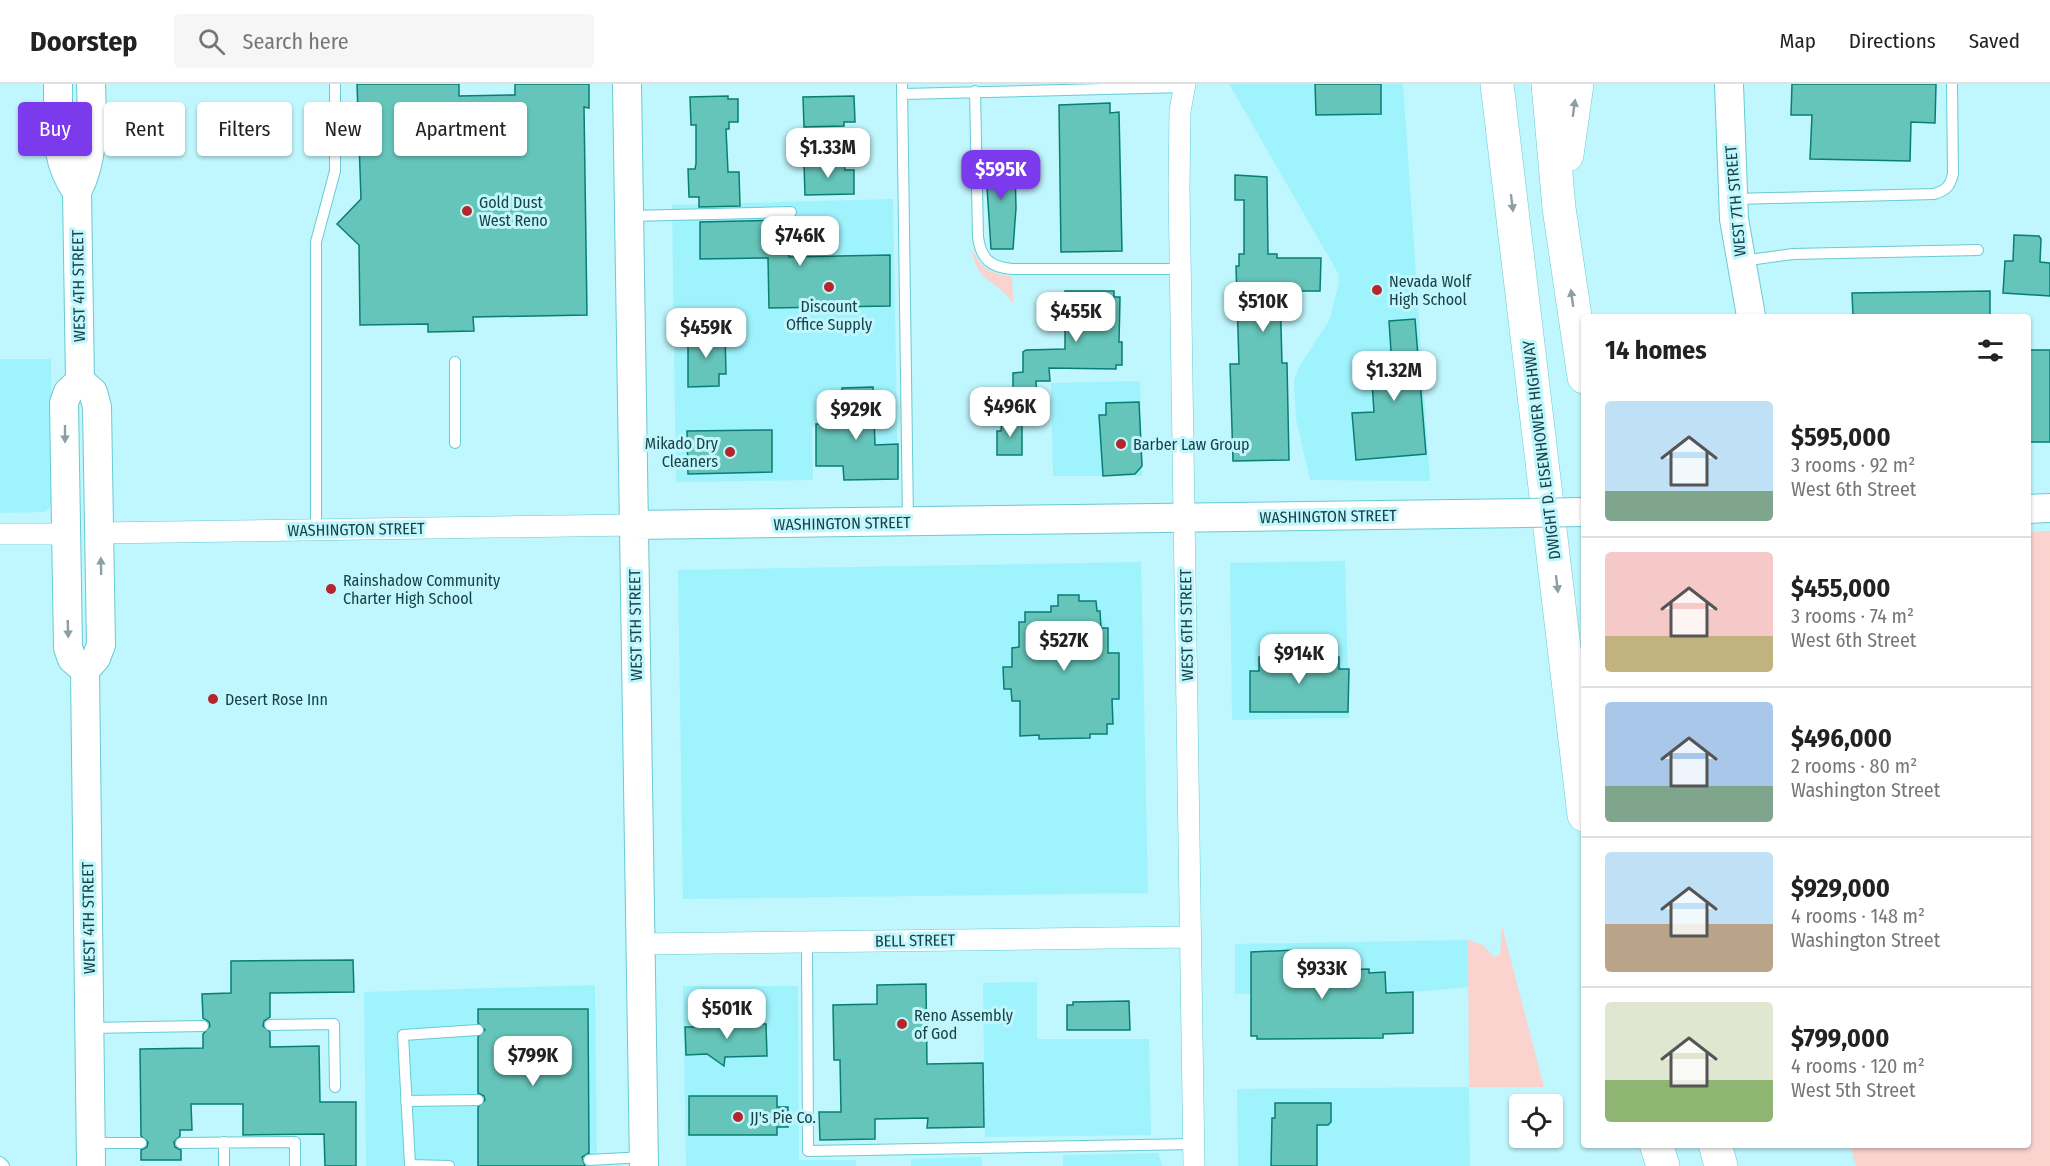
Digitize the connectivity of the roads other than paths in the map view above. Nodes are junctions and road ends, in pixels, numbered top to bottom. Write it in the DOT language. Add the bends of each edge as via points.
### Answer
graph roads {
  1 [pos="58,84"];
  2 [pos="91,84"];
  3 [pos="335,84"];
  4 [pos="627,84"];
  5 [pos="1480,84"];
  6 [pos="1497,84"];
  7 [pos="1548,84"];
  8 [pos="1577,84"];
  9 [pos="1729,84"];
  10 [pos="1952,84"];
  11 [pos="1184,86"];
  12 [pos="902,89"];
  13 [pos="975,91"];
  14 [pos="1505,145"];
  15 [pos="76,192"];
  16 [pos="1732,199"];
  17 [pos="1559,208"];
  18 [pos="791,212"];
  19 [pos="629,216"];
  20 [pos="1978,250"];
  21 [pos="1740,261"];
  22 [pos="1180,269"];
  23 [pos="1751,314"];
  24 [pos="1581,357"];
  25 [pos="455,362"];
  26 [pos="80,381"];
  27 [pos="455,443"];
  28 [pos="2050,508"];
  29 [pos="2031,509"];
  30 [pos="1581,512"];
  31 [pos="1185,517"];
  32 [pos="908,522"];
  33 [pos="633,525"];
  34 [pos="316,530"];
  35 [pos="100,533"];
  36 [pos="0,534"];
  37 [pos="67,534"];
  38 [pos="85,670"];
  39 [pos="1581,790"];
  40 [pos="1190,937"];
  41 [pos="807,941"];
  42 [pos="640,944"];
  43 [pos="270,1025"];
  44 [pos="203,1026"];
  45 [pos="89,1028"];
  46 [pos="478,1030"];
  47 [pos="335,1087"];
  48 [pos="478,1100"];
  49 [pos="406,1101"];
  50 [pos="224,1142"];
  51 [pos="141,1143"];
  52 [pos="180,1143"];
  53 [pos="1194,1144"];
  54 [pos="1657,1148"];
  55 [pos="1716,1148"];
  56 [pos="91,1155"];
  57 [pos="589,1160"];
  58 [pos="644,1161"];
  59 [pos="0,1162"];
  60 [pos="4,1166"];
  61 [pos="224,1166"];
  62 [pos="295,1166"];
  63 [pos="449,1166"];
  64 [pos="1194,1166"];
  65 [pos="1663,1166"];
  66 [pos="1721,1166"];
  1 -- 15 [label="street, WEST 4TH STREET" via="59,154 64,174"];
  2 -- 15 [label="street, WEST 4TH STREET" via="92,151"];
  3 -- 34 [label="lane" via="335,171 316,242"];
  4 -- 19 [label="street, WEST 5TH STREET"];
  5 -- 14 [label="highway"];
  6 -- 14 [label="highway, DWIGHT D. EISENHOWER HIGHWAY"];
  7 -- 17 [label="highway"];
  17 -- 8 [label="highway, one-way"];
  9 -- 16 [label="street, WEST 7TH STREET"];
  10 -- 16 [label="lane" via="1953,174 1944,191"];
  11 -- 13 [label="lane"];
  11 -- 22 [label="street, WEST 6TH STREET" via="1179,129"];
  12 -- 13 [label="lane"];
  12 -- 32 [label="lane"];
  13 -- 22 [label="lane" via="978,237 986,261 998,268 1012,269"];
  14 -- 39 [label="highway, DWIGHT D. EISENHOWER HIGHWAY, one-way"];
  15 -- 26 [label="street, WEST 4TH STREET"];
  16 -- 21 [label="street, WEST 7TH STREET"];
  24 -- 17 [label="highway, one-way"];
  18 -- 19 [label="lane"];
  19 -- 33 [label="street, WEST 5TH STREET"];
  20 -- 21 [label="lane" via="1793,254"];
  21 -- 23 [label="street, WEST 7TH STREET"];
  22 -- 31 [label="street, WEST 6TH STREET"];
  25 -- 27 [label="lane"];
  26 -- 35 [label="street" via="93,392 97,407"];
  26 -- 37 [label="street, one-way" via="68,392 64,403"];
  28 -- 29 [label="street"];
  30 -- 31 [label="street, WASHINGTON STREET, bridge"];
  31 -- 32 [label="street, WASHINGTON STREET"];
  31 -- 40 [label="street, WEST 6TH STREET"];
  32 -- 33 [label="street, WASHINGTON STREET"];
  33 -- 34 [label="street, WASHINGTON STREET"];
  33 -- 42 [label="street, WEST 5TH STREET"];
  34 -- 35 [label="street, WASHINGTON STREET"];
  38 -- 35 [label="street, one-way" via="102,645"];
  36 -- 37 [label="street"];
  37 -- 38 [label="street, one-way" via="68,648 72,659"];
  38 -- 45 [label="street, WEST 4TH STREET"];
  40 -- 41 [label="street, BELL STREET"];
  40 -- 53 [label="street, WEST 6TH STREET"];
  41 -- 42 [label="street, BELL STREET"];
  41 -- 53 [label="lane" via="808,1151"];
  42 -- 58 [label="street, WEST 5TH STREET"];
  43 -- 47 [label="lane" via="334,1024"];
  44 -- 45 [label="lane"];
  45 -- 56 [label="street, WEST 4TH STREET"];
  46 -- 49 [label="lane" via="403,1035"];
  48 -- 49 [label="lane"];
  49 -- 63 [label="lane" via="410,1165"];
  50 -- 52 [label="lane"];
  50 -- 61 [label="lane"];
  50 -- 62 [label="lane" via="295,1142"];
  51 -- 56 [label="lane"];
  53 -- 64 [label="street, WEST 6TH STREET"];
  54 -- 65 [label="highway"];
  55 -- 66 [label="highway"];
  57 -- 58 [label="lane"];
  59 -- 60 [label="lane"];
}
